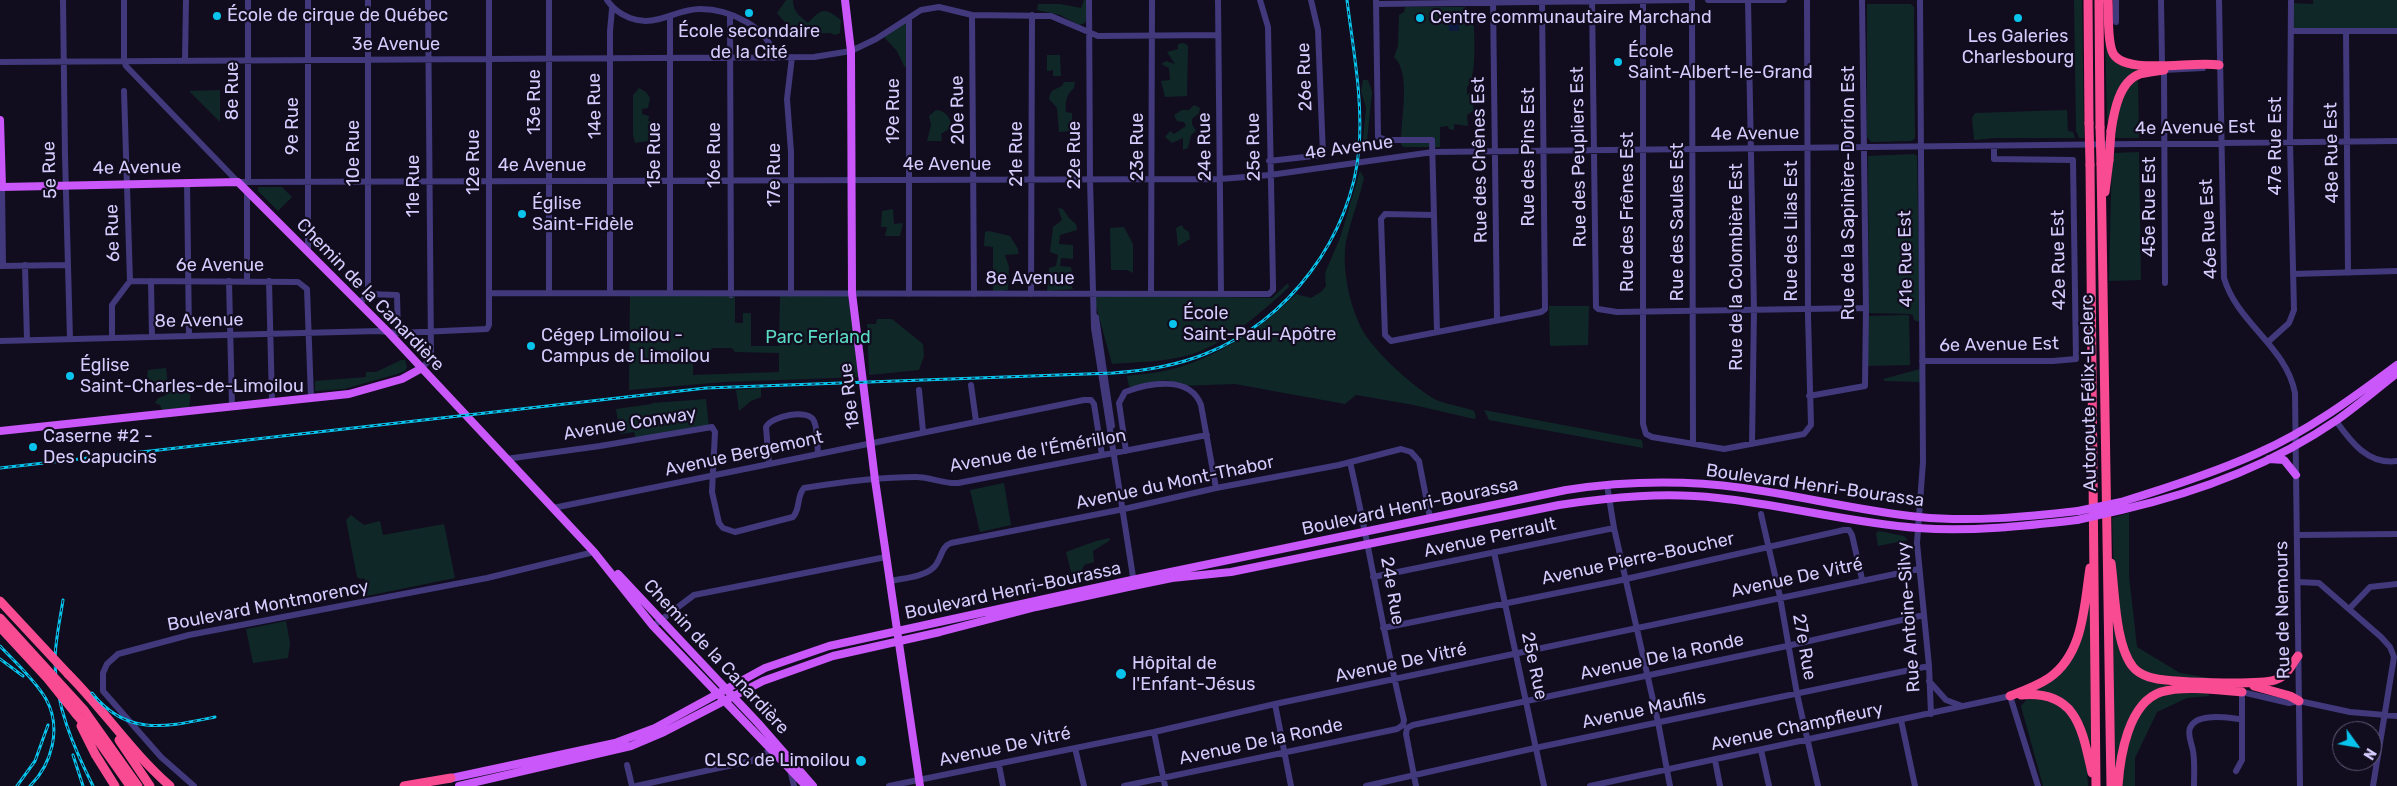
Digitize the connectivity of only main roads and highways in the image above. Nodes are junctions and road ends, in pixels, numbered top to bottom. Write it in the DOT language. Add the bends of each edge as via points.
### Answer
graph roads {
  1 [pos="845,0"];
  2 [pos="2088,0"];
  3 [pos="2099,0"];
  4 [pos="2108,0"];
  5 [pos="2219,65"];
  6 [pos="2164,70"];
  7 [pos="0,120"];
  8 [pos="2104,162"];
  9 [pos="238,182"];
  10 [pos="1,187"];
  11 [pos="2397,365"];
  12 [pos="422,368"];
  13 [pos="2397,373"];
  14 [pos="0,431"];
  15 [pos="2265,460"];
  16 [pos="2296,476"];
  17 [pos="2121,506"];
  18 [pos="2108,535"];
  19 [pos="2094,540"];
  20 [pos="594,552"];
  21 [pos="1134,583"];
  22 [pos="0,601"];
  23 [pos="0,618"];
  24 [pos="0,627"];
  25 [pos="898,632"];
  26 [pos="899,641"];
  27 [pos="2298,656"];
  28 [pos="68,674"];
  29 [pos="2242,687"];
  30 [pos="725,689"];
  31 [pos="716,693"];
  32 [pos="732,696"];
  33 [pos="723,701"];
  34 [pos="2299,701"];
  35 [pos="76,714"];
  36 [pos="451,778"];
  37 [pos="920,783"];
  38 [pos="115,786"];
  39 [pos="130,786"];
  40 [pos="138,786"];
  41 [pos="150,786"];
  42 [pos="170,786"];
  43 [pos="404,786"];
  44 [pos="426,786"];
  45 [pos="459,786"];
  46 [pos="806,786"];
  47 [pos="813,786"];
  48 [pos="2096,786"];
  49 [pos="2111,786"];
  50 [pos="2118,786"];
  1 -- 25 [label="main road, 18e Rue" via="851,51 852,293"];
  2 -- 19 [label="highway, Autoroute Félix-Leclerc, bridge"];
  3 -- 8 [label="highway, Autoroute Félix-Leclerc, bridge" via="2100,126"];
  4 -- 5 [label="highway" via="2112,52 2123,63 2140,66 2206,62"];
  6 -- 8 [label="highway, bridge" via="2138,74 2122,92"];
  7 -- 10 [label="main road"];
  8 -- 18 [label="highway, Autoroute Félix-Leclerc" via="2102,212"];
  9 -- 10 [label="main road, 4e Avenue"];
  9 -- 12 [label="main road, Chemin de la Canardière"];
  11 -- 17 [label="main road, Boulevard Henri-Bourassa" via="2345,403 2259,453"];
  12 -- 14 [label="main road" via="402,379 349,394"];
  12 -- 20 [label="main road, Chemin de la Canardière"];
  13 -- 15 [label="main road, Boulevard Henri-Bourassa" via="2336,420"];
  15 -- 16 [label="main road" via="2284,460"];
  15 -- 17 [label="main road, Boulevard Henri-Bourassa" via="2219,481 2152,503"];
  17 -- 21 [label="main road, Boulevard Henri-Bourassa, bridge" via="2077,520 2018,526 1918,528 1716,498 1609,497 1508,514 1231,572"];
  17 -- 21 [label="main road, Boulevard Henri-Bourassa, bridge" via="2019,517 1919,517 1720,486 1650,482 1607,485 1566,490 1430,518"];
  18 -- 29 [label="highway" via="2122,642 2134,668 2156,679"];
  18 -- 49 [label="highway, Autoroute Félix-Leclerc" via="2106,580"];
  19 -- 48 [label="highway, Autoroute Félix-Leclerc"];
  19 -- 48 [label="highway" via="2081,624 2072,650 2049,678 2010,696 2039,693 2051,697 2072,712 2084,737"];
  20 -- 30 [label="main road, Chemin de la Canardière"];
  20 -- 31 [label="main road, Chemin de la Canardière" via="653,626"];
  21 -- 25 [label="main road, Boulevard Henri-Bourassa"];
  21 -- 26 [label="main road, Boulevard Henri-Bourassa"];
  22 -- 28 [label="highway, bridge"];
  23 -- 40 [label="highway, bridge" via="84,710"];
  24 -- 35 [label="highway, bridge"];
  25 -- 26 [label="main road, 18e Rue"];
  25 -- 30 [label="main road, Boulevard Henri-Bourassa" via="800,655 765,668"];
  26 -- 32 [label="main road, Boulevard Henri-Bourassa" via="833,656"];
  26 -- 37 [label="main road, 18e Rue"];
  27 -- 29 [label="highway" via="2281,678"];
  28 -- 41 [label="highway"];
  28 -- 42 [label="highway" via="143,761"];
  29 -- 34 [label="highway" via="2290,696"];
  29 -- 50 [label="highway" via="2170,690 2154,695 2138,711 2130,726"];
  30 -- 31 [label="main road, Boulevard Henri-Bourassa"];
  30 -- 32 [label="main road, Chemin de la Canardière"];
  31 -- 33 [label="main road, Chemin de la Canardière"];
  31 -- 36 [label="main road, Boulevard Henri-Bourassa" via="654,728 615,743"];
  32 -- 33 [label="main road, Boulevard Henri-Bourassa"];
  32 -- 47 [label="main road, Chemin de la Canardière"];
  33 -- 45 [label="main road, Boulevard Henri-Bourassa" via="631,746"];
  33 -- 46 [label="main road, Chemin de la Canardière"];
  35 -- 38 [label="highway"];
  35 -- 39 [label="highway"];
  36 -- 43 [label="highway"];
  36 -- 44 [label="main road, Boulevard Henri-Bourassa"];
}
